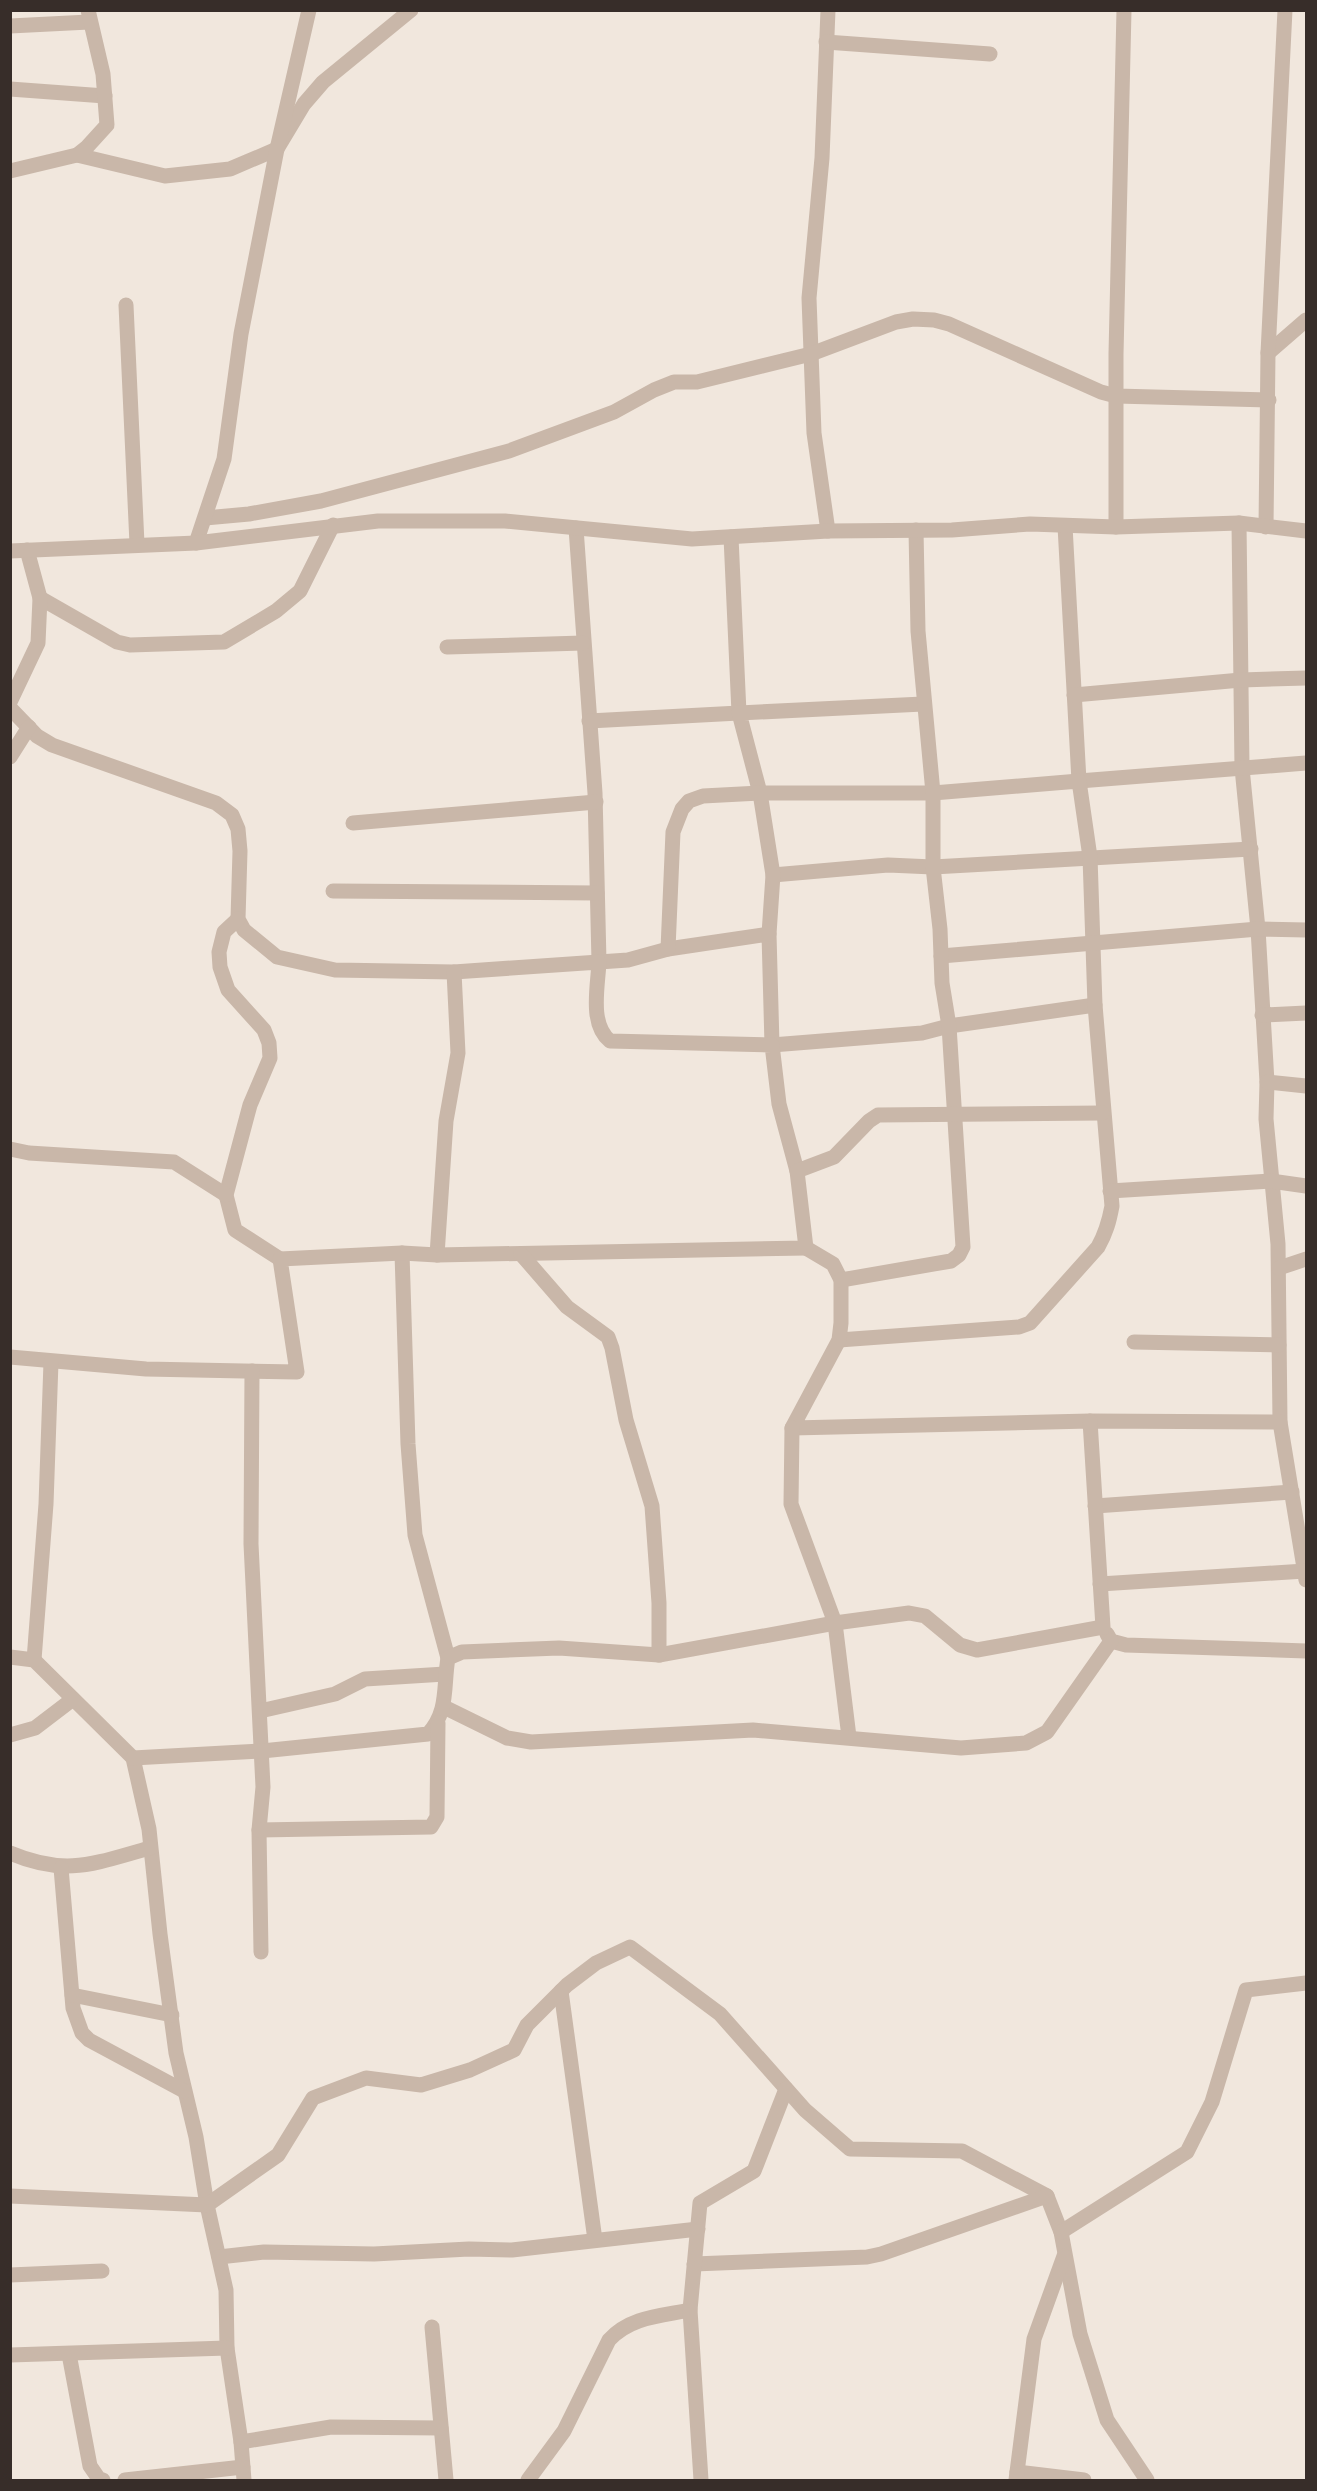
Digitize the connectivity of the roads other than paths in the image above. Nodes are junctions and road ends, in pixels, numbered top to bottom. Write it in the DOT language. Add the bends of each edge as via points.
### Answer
graph roads {
  1 [pos="309,10"];
  2 [pos="411,10"];
  3 [pos="828,10"];
  4 [pos="1124,10"];
  5 [pos="1285,10"];
  6 [pos="88,16"];
  7 [pos="10,26"];
  8 [pos="826,42"];
  9 [pos="990,54"];
  10 [pos="10,89"];
  11 [pos="105,96"];
  12 [pos="277,149"];
  13 [pos="77,155"];
  14 [pos="11,171"];
  15 [pos="126,305"];
  16 [pos="1306,320"];
  17 [pos="1268,353"];
  18 [pos="811,354"];
  19 [pos="1116,396"];
  20 [pos="1269,400"];
  21 [pos="205,518"];
  22 [pos="1239,523"];
  23 [pos="333,525"];
  24 [pos="1065,526"];
  25 [pos="1116,527"];
  26 [pos="1266,527"];
  27 [pos="576,528"];
  28 [pos="916,530"];
  29 [pos="828,531"];
  30 [pos="1306,531"];
  31 [pos="731,537"];
  32 [pos="196,543"];
  33 [pos="137,544"];
  34 [pos="27,550"];
  35 [pos="10,551"];
  36 [pos="40,598"];
  37 [pos="583,643"];
  38 [pos="447,647"];
  39 [pos="1306,678"];
  40 [pos="1241,680"];
  41 [pos="1074,695"];
  42 [pos="10,702"];
  43 [pos="923,704"];
  44 [pos="10,708"];
  45 [pos="739,713"];
  46 [pos="589,721"];
  47 [pos="29,727"];
  48 [pos="10,757"];
  49 [pos="1306,763"];
  50 [pos="1242,768"];
  51 [pos="1079,781"];
  52 [pos="760,793"];
  53 [pos="933,793"];
  54 [pos="596,802"];
  55 [pos="353,823"];
  56 [pos="1251,849"];
  57 [pos="1090,857"];
  58 [pos="933,867"];
  59 [pos="773,875"];
  60 [pos="333,891"];
  61 [pos="597,893"];
  62 [pos="238,919"];
  63 [pos="1258,929"];
  64 [pos="1306,930"];
  65 [pos="769,934"];
  66 [pos="1093,944"];
  67 [pos="668,949"];
  68 [pos="941,956"];
  69 [pos="598,962"];
  70 [pos="454,972"];
  71 [pos="1095,1005"];
  72 [pos="1306,1013"];
  73 [pos="1262,1015"];
  74 [pos="949,1026"];
  75 [pos="772,1045"];
  76 [pos="1267,1082"];
  77 [pos="1306,1086"];
  78 [pos="1102,1113"];
  79 [pos="955,1115"];
  80 [pos="10,1149"];
  81 [pos="797,1171"];
  82 [pos="1271,1181"];
  83 [pos="1306,1186"];
  84 [pos="1110,1191"];
  85 [pos="226,1195"];
  86 [pos="806,1248"];
  87 [pos="402,1253"];
  88 [pos="521,1254"];
  89 [pos="437,1255"];
  90 [pos="1306,1259"];
  91 [pos="280,1260"];
  92 [pos="1279,1268"];
  93 [pos="841,1280"];
  94 [pos="839,1340"];
  95 [pos="1134,1342"];
  96 [pos="1279,1345"];
  97 [pos="10,1357"];
  98 [pos="51,1362"];
  99 [pos="252,1371"];
  100 [pos="1090,1421"];
  101 [pos="1280,1422"];
  102 [pos="792,1428"];
  103 [pos="1292,1492"];
  104 [pos="1095,1506"];
  105 [pos="1306,1576"];
  106 [pos="1100,1584"];
  107 [pos="835,1623"];
  108 [pos="1103,1627"];
  109 [pos="1111,1641"];
  110 [pos="1306,1650"];
  111 [pos="659,1655"];
  112 [pos="10,1657"];
  113 [pos="448,1658"];
  114 [pos="34,1660"];
  115 [pos="445,1674"];
  116 [pos="73,1699"];
  117 [pos="444,1707"];
  118 [pos="260,1711"];
  119 [pos="438,1723"];
  120 [pos="10,1735"];
  121 [pos="849,1737"];
  122 [pos="261,1751"];
  123 [pos="133,1758"];
  124 [pos="259,1830"];
  125 [pos="150,1848"];
  126 [pos="10,1853"];
  127 [pos="61,1868"];
  128 [pos="261,1952"];
  129 [pos="1306,1983"];
  130 [pos="561,1991"];
  131 [pos="72,1995"];
  132 [pos="172,2015"];
  133 [pos="786,2089"];
  134 [pos="184,2091"];
  135 [pos="10,2196"];
  136 [pos="1047,2196"];
  137 [pos="207,2205"];
  138 [pos="698,2229"];
  139 [pos="1061,2232"];
  140 [pos="595,2240"];
  141 [pos="1065,2255"];
  142 [pos="219,2257"];
  143 [pos="694,2264"];
  144 [pos="102,2271"];
  145 [pos="10,2274"];
  146 [pos="690,2310"];
  147 [pos="432,2327"];
  148 [pos="227,2348"];
  149 [pos="69,2354"];
  150 [pos="10,2355"];
  151 [pos="441,2428"];
  152 [pos="241,2442"];
  153 [pos="244,2474"];
  154 [pos="1016,2476"];
  155 [pos="103,2481"];
  156 [pos="125,2481"];
  157 [pos="446,2481"];
  158 [pos="528,2481"];
  159 [pos="701,2481"];
  160 [pos="1084,2481"];
  161 [pos="1147,2481"];
  1 -- 12 [label="street"];
  2 -- 12 [label="street" via="323,82 304,104"];
  3 -- 8 [label="street"];
  4 -- 19 [label="street"];
  5 -- 17 [label="street"];
  6 -- 7 [label="street"];
  6 -- 11 [label="street" via="104,74"];
  8 -- 9 [label="street"];
  8 -- 18 [label="street" via="822,158 809,298"];
  10 -- 11 [label="street"];
  11 -- 13 [label="street" via="106,124"];
  12 -- 13 [label="street" via="230,169 165,176"];
  12 -- 21 [label="street" via="239,341 224,459"];
  13 -- 14 [label="street"];
  15 -- 33 [label="street"];
  16 -- 17 [label="street"];
  17 -- 20 [label="street"];
  18 -- 19 [label="street" via="896,322 934,320"];
  18 -- 21 [label="street" via="697,382 674,382 614,412 509,452 321,501"];
  18 -- 29 [label="street" via="814,433"];
  19 -- 20 [label="street"];
  19 -- 25 [label="street"];
  20 -- 26 [label="street"];
  21 -- 32 [label="street"];
  22 -- 25 [label="street"];
  22 -- 26 [label="street"];
  22 -- 40 [label="street"];
  23 -- 27 [label="street" via="378,520 505,520"];
  23 -- 32 [label="street"];
  23 -- 36 [label="street" via="300,591 276,611 224,642 117,642"];
  24 -- 25 [label="street"];
  24 -- 28 [label="street"];
  24 -- 41 [label="street"];
  26 -- 30 [label="street"];
  27 -- 31 [label="street" via="692,539"];
  27 -- 37 [label="street"];
  28 -- 29 [label="street"];
  28 -- 43 [label="street"];
  29 -- 31 [label="street"];
  31 -- 45 [label="street"];
  32 -- 33 [label="street"];
  33 -- 34 [label="street"];
  34 -- 35 [label="street"];
  34 -- 36 [label="street"];
  36 -- 42 [label="street" via="38,643"];
  37 -- 38 [label="street"];
  37 -- 46 [label="street"];
  39 -- 40 [label="street"];
  40 -- 41 [label="street"];
  40 -- 50 [label="street"];
  41 -- 51 [label="street"];
  43 -- 45 [label="street"];
  43 -- 53 [label="street"];
  44 -- 47 [label="street"];
  45 -- 46 [label="street"];
  45 -- 52 [label="street"];
  46 -- 54 [label="street"];
  47 -- 48 [label="street"];
  47 -- 62 [label="street" via="52,746 216,803 231,815 238,829 240,851"];
  49 -- 50 [label="street"];
  50 -- 51 [label="street"];
  50 -- 56 [label="street"];
  51 -- 53 [label="street"];
  51 -- 57 [label="street"];
  52 -- 53 [label="street"];
  52 -- 59 [label="street"];
  52 -- 67 [label="street" via="703,796 688,801 681,809 673,832"];
  53 -- 58 [label="street"];
  54 -- 55 [label="street"];
  54 -- 61 [label="street"];
  56 -- 57 [label="street"];
  56 -- 63 [label="street"];
  57 -- 58 [label="street"];
  57 -- 66 [label="street"];
  58 -- 59 [label="street" via="888,866"];
  58 -- 68 [label="street"];
  59 -- 65 [label="street"];
  60 -- 61 [label="street"];
  61 -- 69 [label="street"];
  62 -- 70 [label="street" via="244,930 277,957 290,962 335,970"];
  62 -- 85 [label="street" via="224,932 220,967 228,990 264,1030 270,1058 250,1105"];
  63 -- 64 [label="street"];
  63 -- 66 [label="street"];
  63 -- 73 [label="street"];
  65 -- 67 [label="street"];
  65 -- 75 [label="street"];
  66 -- 68 [label="street"];
  66 -- 71 [label="street"];
  67 -- 69 [label="street" via="628,960"];
  68 -- 74 [label="street"];
  69 -- 70 [label="street"];
  69 -- 75 [label="street" via="597,1017 603,1035 610,1041"];
  70 -- 89 [label="street" via="458,1053 446,1120"];
  71 -- 74 [label="street"];
  71 -- 78 [label="street"];
  72 -- 73 [label="street"];
  73 -- 76 [label="street"];
  74 -- 75 [label="street" via="922,1033"];
  74 -- 79 [label="street"];
  75 -- 81 [label="street" via="779,1104"];
  76 -- 77 [label="street"];
  76 -- 82 [label="street"];
  78 -- 79 [label="street"];
  78 -- 84 [label="street"];
  79 -- 81 [label="street" via="878,1115 834,1157"];
  79 -- 93 [label="street" via="963,1247 959,1255 951,1261"];
  80 -- 85 [label="street" via="174,1162"];
  81 -- 86 [label="street"];
  82 -- 83 [label="street"];
  82 -- 84 [label="street"];
  82 -- 92 [label="street"];
  84 -- 94 [label="street" via="1112,1206 1104,1237 1030,1323 1019,1327"];
  85 -- 91 [label="street" via="235,1230"];
  86 -- 88 [label="street"];
  86 -- 93 [label="street" via="833,1264"];
  87 -- 89 [label="street"];
  87 -- 91 [label="street"];
  87 -- 113 [label="street" via="415,1535"];
  88 -- 89 [label="street"];
  88 -- 111 [label="street" via="567,1307 608,1337 612,1348 626,1420 652,1506"];
  90 -- 92 [label="street"];
  91 -- 99 [label="street" via="297,1372"];
  92 -- 96 [label="street"];
  93 -- 94 [label="street"];
  94 -- 102 [label="street"];
  95 -- 96 [label="street"];
  96 -- 101 [label="street"];
  97 -- 98 [label="street"];
  98 -- 99 [label="street"];
  98 -- 114 [label="street" via="46,1504"];
  99 -- 118 [label="street" via="251,1544"];
  100 -- 101 [label="street"];
  100 -- 102 [label="street"];
  100 -- 104 [label="street"];
  101 -- 103 [label="street"];
  102 -- 107 [label="street" via="791,1504"];
  103 -- 104 [label="street"];
  103 -- 105 [label="street"];
  104 -- 106 [label="street"];
  105 -- 106 [label="street"];
  106 -- 108 [label="street"];
  107 -- 108 [label="street" via="909,1613 925,1616 960,1645 977,1650"];
  107 -- 111 [label="street"];
  107 -- 121 [label="street"];
  108 -- 109 [label="street"];
  109 -- 110 [label="street" via="1126,1645"];
  109 -- 121 [label="street" via="1047,1732 1026,1743 960,1748"];
  111 -- 113 [label="street" via="560,1648 462,1652"];
  112 -- 114 [label="street"];
  113 -- 115 [label="street"];
  114 -- 116 [label="street"];
  115 -- 117 [label="street"];
  115 -- 118 [label="street" via="365,1679 335,1694"];
  116 -- 120 [label="street" via="35,1728"];
  116 -- 123 [label="street"];
  117 -- 119 [label="street"];
  117 -- 121 [label="street" via="507,1738 531,1742 753,1730"];
  118 -- 122 [label="street"];
  119 -- 122 [label="street" via="428,1734"];
  119 -- 124 [label="street" via="437,1818 431,1827"];
  122 -- 123 [label="street"];
  122 -- 124 [label="street"];
  123 -- 125 [label="street"];
  124 -- 128 [label="street"];
  125 -- 127 [label="street"];
  125 -- 132 [label="street"];
  126 -- 127 [label="street"];
  127 -- 131 [label="street"];
  129 -- 139 [label="street" via="1246,1990 1212,2102 1186,2152"];
  130 -- 133 [label="street" via="596,1963 630,1947 720,2014"];
  130 -- 137 [label="street" via="527,2025 514,2050 470,2070 421,2085 366,2078 313,2098 278,2155"];
  130 -- 140 [label="street"];
  131 -- 132 [label="street"];
  131 -- 134 [label="street" via="77,2021 89,2040"];
  132 -- 134 [label="street"];
  133 -- 136 [label="street" via="850,2149 962,2151"];
  133 -- 138 [label="street" via="754,2171 700,2203"];
  134 -- 137 [label="street"];
  135 -- 137 [label="street"];
  136 -- 139 [label="street"];
  136 -- 143 [label="street" via="867,2257"];
  137 -- 142 [label="street"];
  138 -- 140 [label="street"];
  138 -- 143 [label="street"];
  139 -- 141 [label="street"];
  140 -- 142 [label="street" via="512,2250 264,2252"];
  141 -- 154 [label="street" via="1034,2339"];
  141 -- 161 [label="street" via="1080,2334 1107,2420"];
  142 -- 148 [label="street" via="226,2290"];
  143 -- 146 [label="street"];
  144 -- 145 [label="street"];
  146 -- 158 [label="street" via="619,2329 609,2340 564,2431"];
  146 -- 159 [label="street"];
  147 -- 151 [label="street"];
  148 -- 149 [label="street"];
  148 -- 152 [label="street"];
  149 -- 150 [label="street"];
  149 -- 155 [label="street" via="90,2466"];
  151 -- 152 [label="street" via="331,2427"];
  151 -- 157 [label="street"];
  152 -- 153 [label="street"];
  153 -- 156 [label="street"];
  154 -- 160 [label="street"];
}
